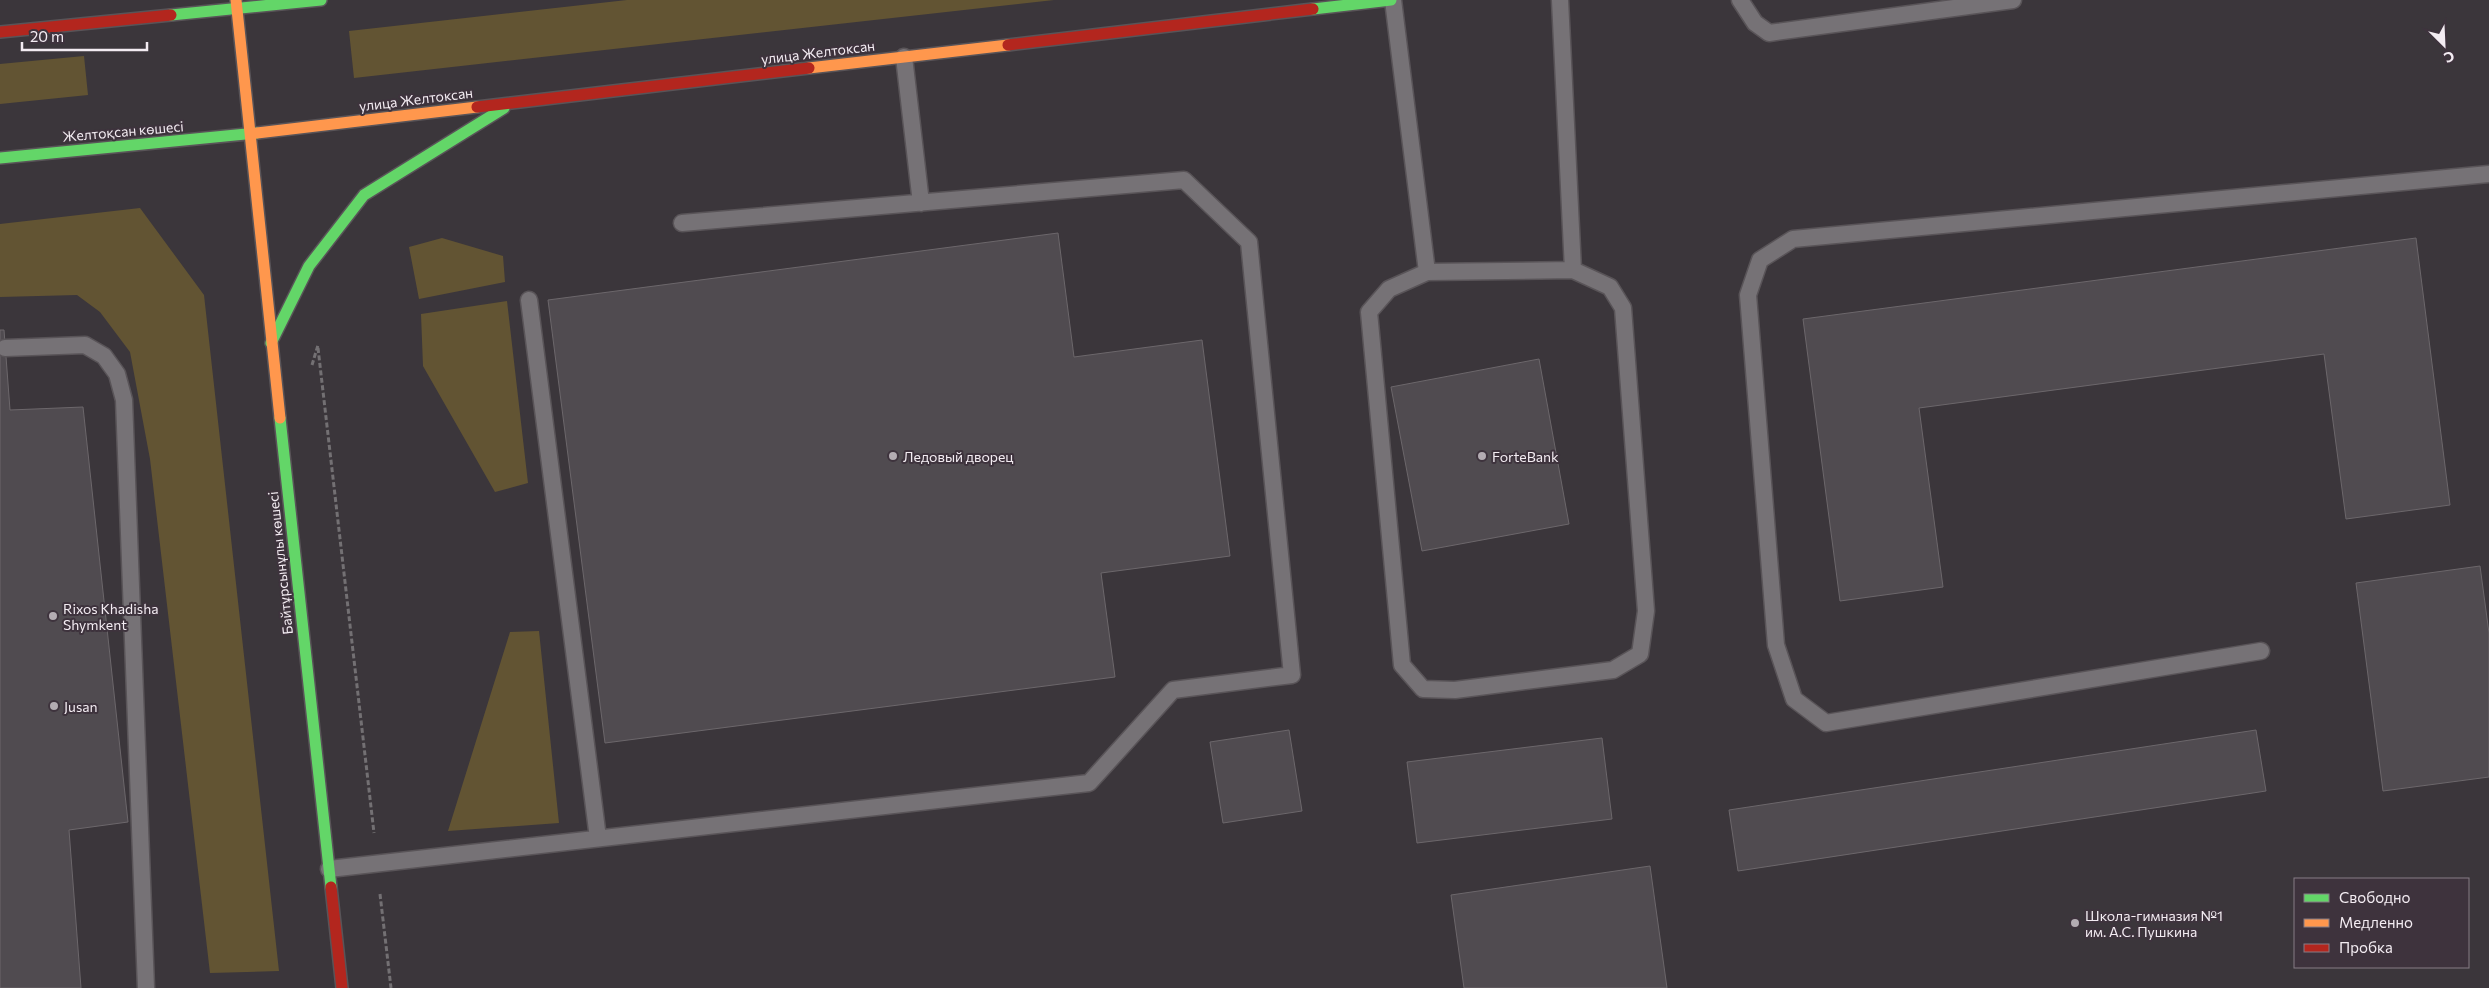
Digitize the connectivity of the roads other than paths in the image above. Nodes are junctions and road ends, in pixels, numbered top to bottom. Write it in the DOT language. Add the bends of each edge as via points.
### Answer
graph roads {
  1 [pos="321,0"];
  2 [pos="1392,0"];
  3 [pos="1560,0"];
  4 [pos="1740,0"];
  5 [pos="2013,0"];
  6 [pos="237,5"];
  7 [pos="0,32"];
  8 [pos="904,57"];
  9 [pos="513,103"];
  10 [pos="248,134"];
  11 [pos="0,158"];
  12 [pos="2489,174"];
  13 [pos="921,203"];
  14 [pos="682,223"];
  15 [pos="1573,270"];
  16 [pos="1427,272"];
  17 [pos="529,300"];
  18 [pos="271,343"];
  19 [pos="5,348"];
  20 [pos="2261,651"];
  21 [pos="598,838"];
  22 [pos="329,868"];
  23 [pos="146,988"];
  24 [pos="342,988"];
  1 -- 6 [label="main road"];
  2 -- 8 [label="main road, улица Желтоксан"];
  2 -- 16 [label="lane"];
  3 -- 15 [label="lane"];
  4 -- 5 [label="lane" via="1755,23 1769,33"];
  6 -- 7 [label="main road"];
  6 -- 10 [label="main road, Байтұрсынұлы көшесі"];
  8 -- 9 [label="main road, улица Желтоксан"];
  8 -- 13 [label="lane"];
  9 -- 10 [label="main road, улица Желтоксан"];
  9 -- 18 [label="main road" via="438,146 364,196 309,266"];
  10 -- 11 [label="main road, Желтоқсан көшесі"];
  10 -- 18 [label="main road, Байтұрсынұлы көшесі"];
  12 -- 20 [label="lane" via="1793,239 1760,260 1748,295 1776,645 1794,699 1826,723"];
  13 -- 14 [label="lane"];
  13 -- 21 [label="lane" via="1184,180 1249,242 1292,675 1174,690 1089,783"];
  15 -- 16 [label="lane"];
  15 -- 16 [label="lane" via="1610,287 1623,308 1646,611 1640,654 1613,670 1455,690 1423,689 1402,665 1369,312 1389,289"];
  17 -- 21 [label="lane"];
  18 -- 22 [label="main road, Байтұрсынұлы көшесі"];
  19 -- 23 [label="lane" via="85,345 104,356 117,374 124,400"];
  21 -- 22 [label="lane"];
  22 -- 24 [label="main road, Байтұрсынұлы көшесі"];
}
